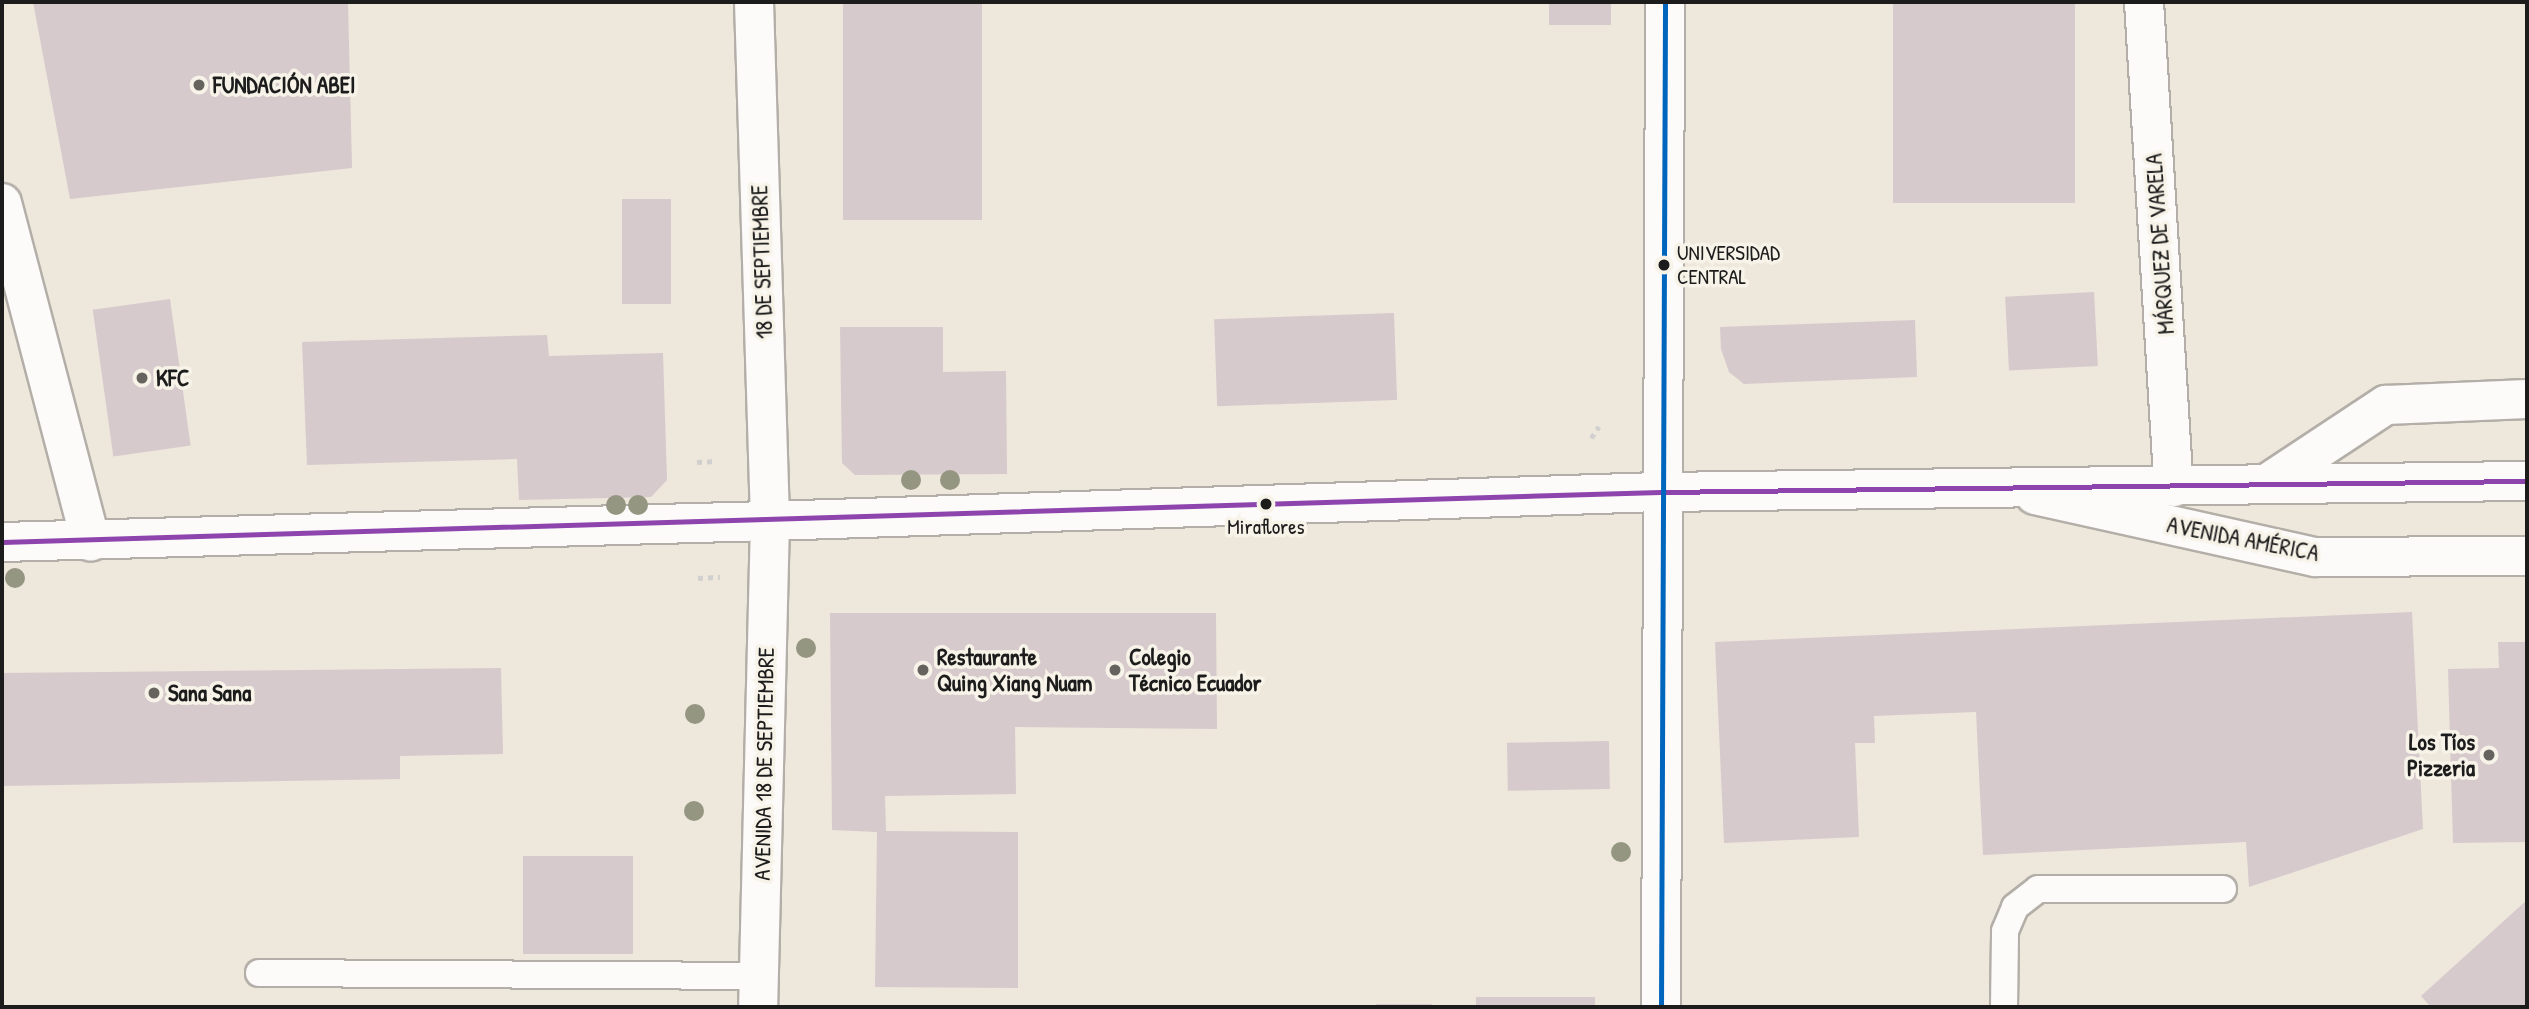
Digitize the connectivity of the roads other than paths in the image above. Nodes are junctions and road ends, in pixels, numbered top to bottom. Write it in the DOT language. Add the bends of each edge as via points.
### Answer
graph roads {
  1 [pos="754,2"];
  2 [pos="1665,2"];
  3 [pos="2144,2"];
  4 [pos="2,203"];
  5 [pos="2527,399"];
  6 [pos="2527,481"];
  7 [pos="2266,484"];
  8 [pos="2174,487"];
  9 [pos="2005,488"];
  10 [pos="1660,492"];
  11 [pos="770,521"];
  12 [pos="2,542"];
  13 [pos="90,542"];
  14 [pos="2527,556"];
  15 [pos="2223,889"];
  16 [pos="260,973"];
  17 [pos="758,992"];
  18 [pos="1661,1007"];
  19 [pos="2004,1007"];
  1 -- 11 [label="street, 18 DE SEPTIEMBRE"];
  2 -- 10 [label="street"];
  3 -- 8 [label="street, MÁRQUEZ DE VARELA"];
  4 -- 13 [label="street"];
  5 -- 7 [label="street" via="2386,405"];
  6 -- 7 [label="street, AVENIDA AMÉRICA"];
  7 -- 8 [label="street, AVENIDA AMÉRICA"];
  8 -- 9 [label="street, AVENIDA AMÉRICA"];
  9 -- 10 [label="street, AVENIDA AMÉRICA"];
  9 -- 14 [label="street, AVENIDA AMÉRICA" via="2315,557"];
  10 -- 11 [label="street, AVENIDA AMÉRICA"];
  10 -- 18 [label="street"];
  11 -- 13 [label="street, AVENIDA AMÉRICA"];
  11 -- 17 [label="street, AVENIDA 18 DE SEPTIEMBRE"];
  12 -- 13 [label="street, AVENIDA AMÉRICA"];
  15 -- 19 [label="lane" via="2038,889 2015,907 2005,930"];
  16 -- 17 [label="lane"];
}
